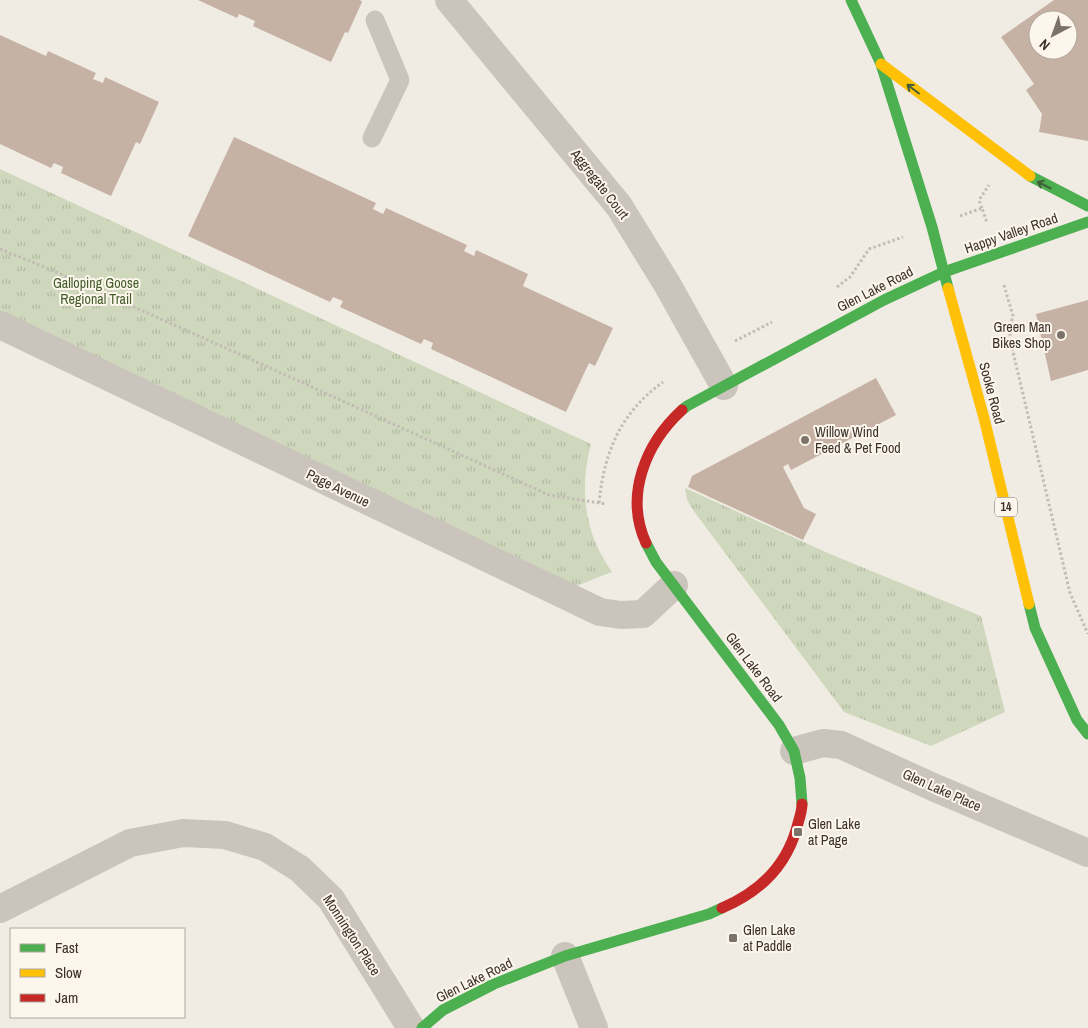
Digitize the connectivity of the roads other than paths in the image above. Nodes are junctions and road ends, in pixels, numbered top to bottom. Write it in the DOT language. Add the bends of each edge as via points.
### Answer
graph roads {
  1 [pos="449,0"];
  2 [pos="851,0"];
  3 [pos="375,20"];
  4 [pos="881,64"];
  5 [pos="372,138"];
  6 [pos="1088,206"];
  7 [pos="1088,222"];
  8 [pos="944,272"];
  9 [pos="0,325"];
  10 [pos="724,386"];
  11 [pos="674,585"];
  12 [pos="1088,734"];
  13 [pos="794,751"];
  14 [pos="1088,853"];
  15 [pos="0,909"];
  16 [pos="565,956"];
  17 [pos="411,1028"];
  18 [pos="422,1028"];
  19 [pos="594,1028"];
  1 -- 10 [label="street, Aggregate Court" via="619,206"];
  2 -- 4 [label="street, Sooke Road / 14"];
  3 -- 5 [label="lane" via="400,80"];
  6 -- 4 [label="street, one-way" via="1037,181"];
  4 -- 8 [label="street, Sooke Road / 14"];
  7 -- 8 [label="street, Happy Valley Road"];
  8 -- 10 [label="street, Glen Lake Road" via="884,300"];
  8 -- 12 [label="street, Sooke Road / 14" via="984,418 1034,628 1077,720"];
  9 -- 11 [label="street, Page Avenue" via="600,612 643,614"];
  10 -- 11 [label="street, Glen Lake Road" via="687,406 673,418 649,450 643,466 637,509 643,535 656,562"];
  11 -- 13 [label="street, Glen Lake Road" via="779,725"];
  13 -- 14 [label="street, Glen Lake Place" via="823,743 842,745"];
  13 -- 16 [label="street, Glen Lake Road" via="800,778 800,817 787,854 760,887 741,900 709,914"];
  15 -- 17 [label="street, Monnington Place" via="130,843 183,833 225,835 265,847 300,869 331,899"];
  16 -- 18 [label="street, Glen Lake Road" via="468,997 443,1010"];
  16 -- 19 [label="street"];
}
